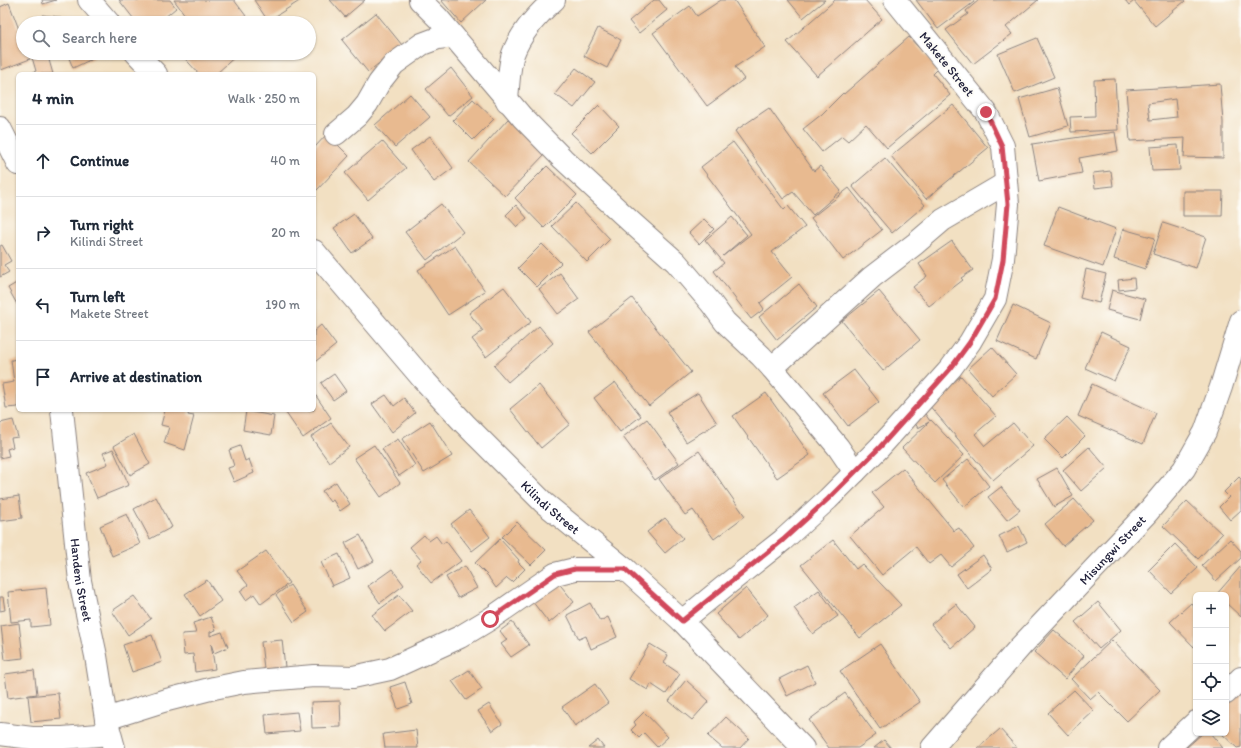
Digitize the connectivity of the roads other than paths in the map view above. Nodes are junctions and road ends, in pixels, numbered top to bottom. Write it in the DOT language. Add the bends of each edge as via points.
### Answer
graph roads {
  1 [pos="89,0"];
  2 [pos="420,0"];
  3 [pos="554,0"];
  4 [pos="894,0"];
  5 [pos="103,16"];
  6 [pos="453,36"];
  7 [pos="143,60"];
  8 [pos="154,72"];
  9 [pos="507,101"];
  10 [pos="0,128"];
  11 [pos="336,134"];
  12 [pos="16,160"];
  13 [pos="1006,183"];
  14 [pos="316,253"];
  15 [pos="1241,321"];
  16 [pos="772,368"];
  17 [pos="62,412"];
  18 [pos="855,472"];
  19 [pos="625,569"];
  20 [pos="682,621"];
  21 [pos="1241,678"];
  22 [pos="1229,690"];
  23 [pos="1193,725"];
  24 [pos="0,734"];
  25 [pos="110,734"];
  26 [pos="803,748"];
  27 [pos="932,748"];
  28 [pos="1168,748"];
  1 -- 5 [label="street"];
  2 -- 6 [label="street"];
  3 -- 9 [label="street" via="531,23 512,55"];
  4 -- 13 [label="street, Makete Street" via="986,112 1002,146"];
  6 -- 9 [label="street"];
  6 -- 11 [label="street" via="422,44 394,64 367,104"];
  7 -- 8 [label="street"];
  9 -- 16 [label="street" via="563,159 676,262 725,322"];
  10 -- 12 [label="street"];
  13 -- 16 [label="street" via="943,220 872,277"];
  13 -- 18 [label="street, Makete Street" via="1008,204 1005,244 995,299 970,342 951,368"];
  14 -- 19 [label="street, Kilindi Street" via="422,378 465,424 544,503"];
  15 -- 27 [label="street, Misungwi Street" via="1205,432 1184,469 1147,513 1021,646"];
  16 -- 18 [label="street" via="838,447"];
  17 -- 25 [label="street, Handeni Street" via="80,581"];
  18 -- 20 [label="street, Makete Street" via="783,540"];
  19 -- 20 [label="street, Kilindi Street"];
  19 -- 25 [label="street" via="575,569 555,574 460,637 390,669 353,677 314,676 244,682 214,688 177,697"];
  20 -- 26 [label="street, Kilindi Street"];
  21 -- 22 [label="street"];
  23 -- 28 [label="street"];
  24 -- 25 [label="street" via="63,738"];
}
